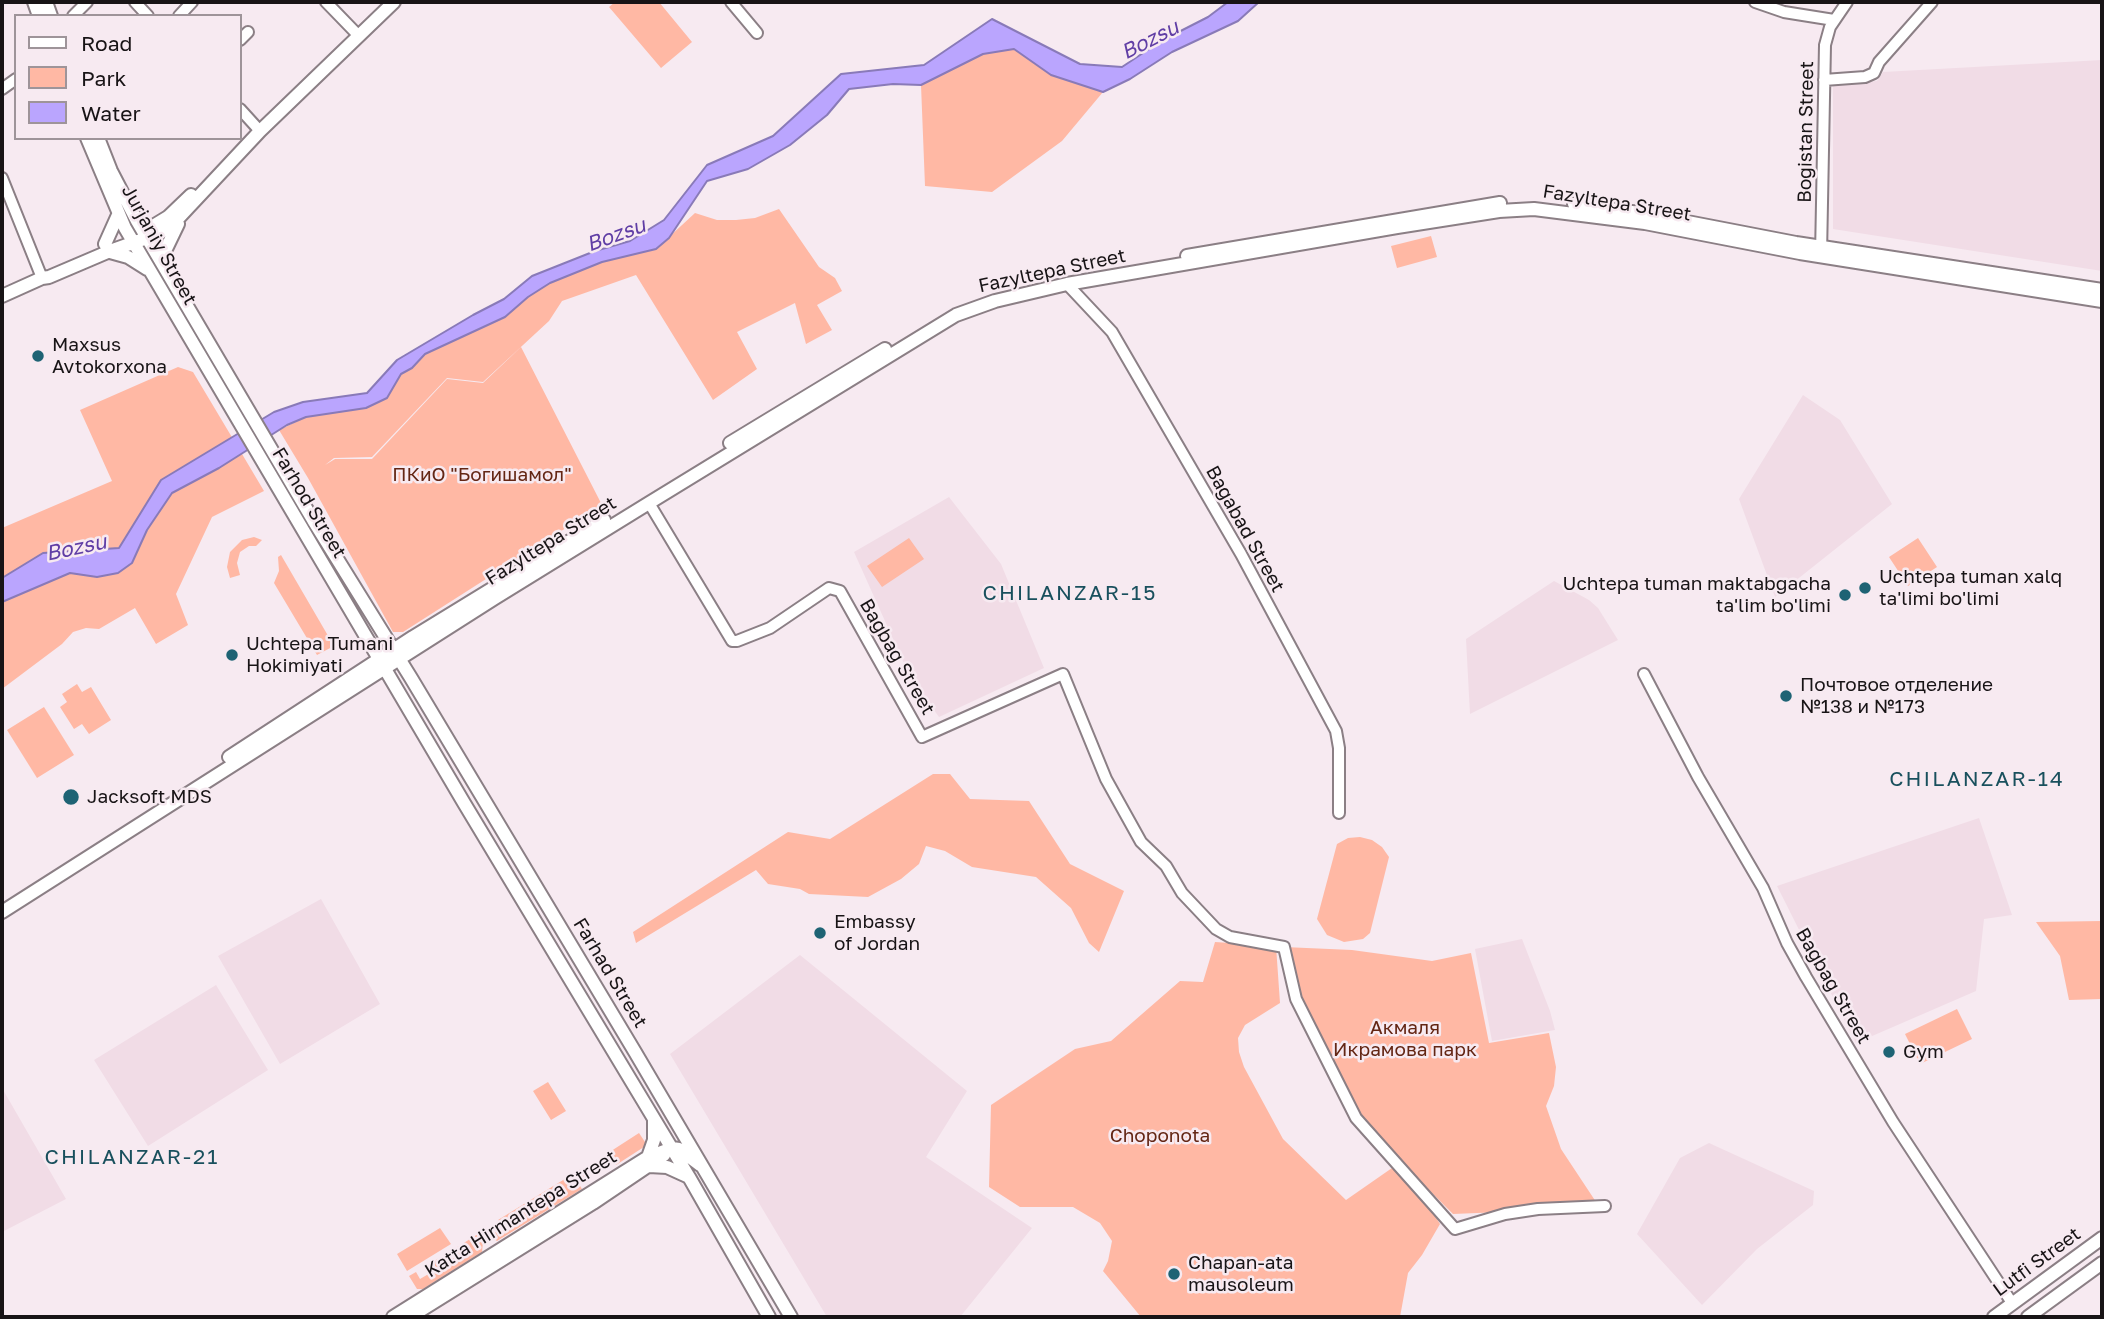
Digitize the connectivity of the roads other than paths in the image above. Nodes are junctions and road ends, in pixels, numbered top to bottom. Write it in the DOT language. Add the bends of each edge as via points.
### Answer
graph roads {
  1 [pos="326,2"];
  2 [pos="394,2"];
  3 [pos="731,2"];
  4 [pos="1755,2"];
  5 [pos="1847,2"];
  6 [pos="1932,2"];
  7 [pos="1835,20"];
  8 [pos="757,33"];
  9 [pos="358,35"];
  10 [pos="1824,80"];
  11 [pos="242,111"];
  12 [pos="260,131"];
  13 [pos="88,140"];
  14 [pos="99,140"];
  15 [pos="2,178"];
  16 [pos="5,196"];
  17 [pos="185,214"];
  18 [pos="118,215"];
  19 [pos="139,237"];
  20 [pos="107,248"];
  21 [pos="1822,252"];
  22 [pos="152,272"];
  23 [pos="168,273"];
  24 [pos="42,278"];
  25 [pos="1066,281"];
  26 [pos="2102,290"];
  27 [pos="2,296"];
  28 [pos="2102,301"];
  29 [pos="218,359"];
  30 [pos="205,366"];
  31 [pos="649,503"];
  32 [pos="396,656"];
  33 [pos="382,665"];
  34 [pos="1644,674"];
  35 [pos="1339,813"];
  36 [pos="2,904"];
  37 [pos="2,912"];
  38 [pos="654,1119"];
  39 [pos="675,1120"];
  40 [pos="671,1148"];
  41 [pos="648,1161"];
  42 [pos="704,1167"];
  43 [pos="689,1177"];
  44 [pos="1605,1206"];
  45 [pos="2102,1238"];
  46 [pos="2102,1263"];
  47 [pos="2039,1283"];
  48 [pos="2052,1299"];
  49 [pos="2012,1303"];
  50 [pos="393,1317"];
  51 [pos="410,1317"];
  52 [pos="769,1317"];
  53 [pos="791,1317"];
  54 [pos="1994,1317"];
  55 [pos="2028,1317"];
  1 -- 9 [label="street"];
  2 -- 9 [label="main road"];
  3 -- 8 [label="street"];
  4 -- 7 [label="street"];
  5 -- 7 [label="street, Bogistan Street"];
  6 -- 10 [label="street" via="1874,73"];
  7 -- 10 [label="street, Bogistan Street" via="1826,36"];
  9 -- 12 [label="main road"];
  10 -- 21 [label="street, Bogistan Street"];
  11 -- 12 [label="street"];
  12 -- 17 [label="main road"];
  12 -- 19 [label="main road" via="226,158 169,217"];
  13 -- 18 [label="main road, Jurjaniy Street"];
  14 -- 19 [label="main road, Jurjaniy Street"];
  15 -- 16 [label="street"];
  16 -- 24 [label="street"];
  17 -- 19 [label="main road" via="172,226"];
  17 -- 23 [label="main road" via="167,243"];
  18 -- 19 [label="main road, Jurjaniy Street"];
  18 -- 20 [label="main road"];
  19 -- 20 [label="main road"];
  19 -- 22 [label="main road, Jurjaniy Street"];
  19 -- 23 [label="main road, Jurjaniy Street"];
  20 -- 22 [label="main road"];
  20 -- 24 [label="main road"];
  21 -- 25 [label="main road, Fazyltepa Street" via="1565,211 1519,209"];
  21 -- 26 [label="main road, Fazyltepa Street"];
  21 -- 28 [label="main road, Fazyltepa Street"];
  22 -- 30 [label="main road, Jurjaniy Street"];
  23 -- 29 [label="main road, Jurjaniy Street"];
  24 -- 27 [label="main road"];
  25 -- 31 [label="main road, Fazyltepa Street" via="956,314"];
  25 -- 32 [label="main road, Fazyltepa Street" via="993,295 952,309"];
  25 -- 35 [label="street, Bagabad Street" via="1112,332 1241,554 1336,731"];
  29 -- 32 [label="main road, Farhod Street"];
  30 -- 33 [label="main road, Farhod Street"];
  31 -- 32 [label="main road, Fazyltepa Street"];
  31 -- 44 [label="street, Bagbag Street" via="732,640 769,628 829,588 840,592 922,737 1063,674 1106,779 1141,842 1216,929 1230,937 1284,947 1296,999 1356,1118 1455,1229 1505,1214"];
  32 -- 33 [label="main road, Fazyltepa Street"];
  32 -- 39 [label="main road, Farhad Street"];
  33 -- 36 [label="main road, Fazyltepa Street"];
  33 -- 37 [label="main road, Fazyltepa Street"];
  33 -- 38 [label="main road, Farhad Street"];
  34 -- 49 [label="street, Bagbag Street" via="1763,888 1806,977 1893,1122"];
  38 -- 40 [label="main road, Farhad Street"];
  38 -- 41 [label="main road"];
  39 -- 40 [label="main road"];
  39 -- 42 [label="main road, Farhad Street"];
  40 -- 41 [label="main road, Katta Hirmаntepa Street"];
  40 -- 42 [label="main road"];
  40 -- 43 [label="main road, Farhad Street"];
  41 -- 43 [label="main road"];
  41 -- 50 [label="main road, Katta Hirmаntepa Street"];
  41 -- 51 [label="main road, Katta Hirmаntepa Street"];
  42 -- 53 [label="main road, Farhad Street"];
  43 -- 52 [label="main road, Farhad Street"];
  45 -- 47 [label="main road, Lutfi Street"];
  46 -- 48 [label="main road, Lutfi Street"];
  47 -- 48 [label="main road"];
  47 -- 49 [label="main road, Lutfi Street"];
  48 -- 55 [label="main road, Lutfi Street"];
  49 -- 54 [label="main road, Lutfi Street"];
}
